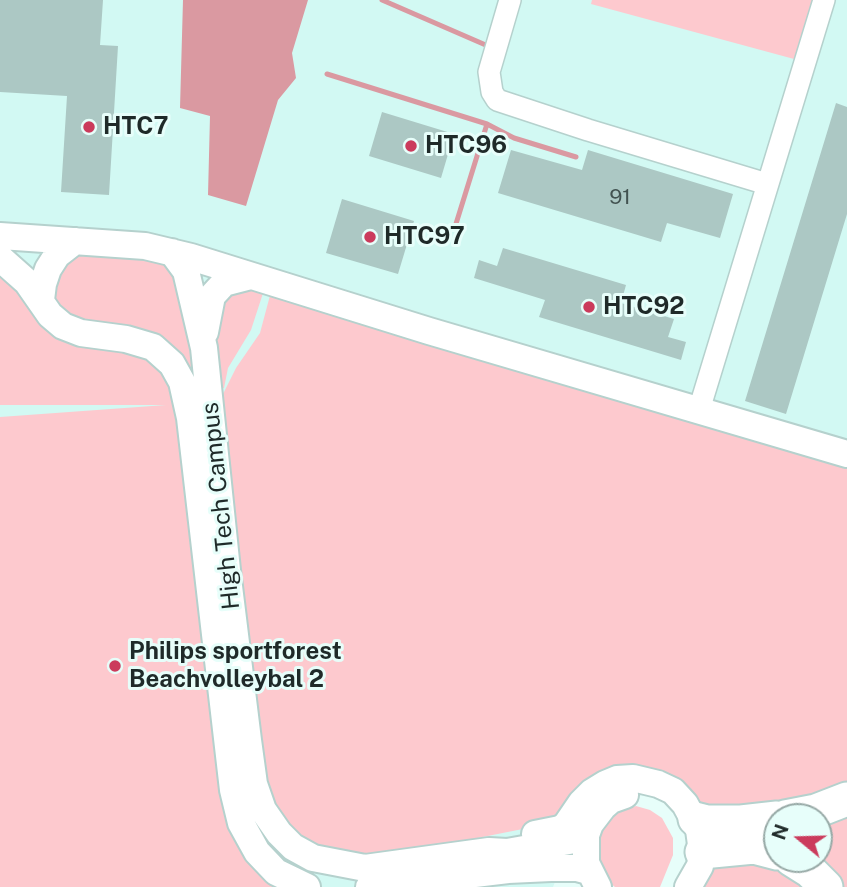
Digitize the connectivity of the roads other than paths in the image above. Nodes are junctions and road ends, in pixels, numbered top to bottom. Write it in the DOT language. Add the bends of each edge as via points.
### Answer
graph roads {
  1 [pos="510,0"];
  2 [pos="824,0"];
  3 [pos="767,184"];
  4 [pos="0,236"];
  5 [pos="75,241"];
  6 [pos="172,252"];
  7 [pos="0,258"];
  8 [pos="251,276"];
  9 [pos="41,300"];
  10 [pos="204,348"];
  11 [pos="699,410"];
  12 [pos="847,454"];
  13 [pos="687,819"];
  14 [pos="763,819"];
  15 [pos="579,826"];
  16 [pos="763,849"];
  17 [pos="702,852"];
  18 [pos="812,873"];
  19 [pos="593,879"];
  20 [pos="307,887"];
  21 [pos="369,887"];
  22 [pos="677,887"];
  23 [pos="688,887"];
  24 [pos="826,887"];
  1 -- 3 [label="street" via="489,72 497,100"];
  2 -- 3 [label="street"];
  3 -- 11 [label="street"];
  4 -- 5 [label="street"];
  5 -- 6 [label="street"];
  5 -- 9 [label="street" via="48,269"];
  6 -- 8 [label="street"];
  6 -- 10 [label="street, High Tech Campus" via="187,271"];
  7 -- 9 [label="street, High Tech Campus"];
  8 -- 10 [label="street" via="224,283 212,296"];
  8 -- 11 [label="street"];
  9 -- 20 [label="street, High Tech Campus" via="63,326 153,347 172,364 182,382 233,790 241,823 257,852 276,872"];
  10 -- 15 [label="street, High Tech Campus" via="254,784 263,810 279,833 313,858 365,868 569,841"];
  11 -- 12 [label="street"];
  13 -- 14 [label="highway"];
  13 -- 15 [label="street" via="685,804 673,791 632,778 617,779 592,792"];
  13 -- 17 [label="street" via="699,830"];
  13 -- 22 [label="street"];
  15 -- 19 [label="street"];
  16 -- 17 [label="highway"];
  17 -- 23 [label="street"];
  18 -- 24 [label="highway"];
  19 -- 21 [label="street" via="577,868 520,870"];
}
